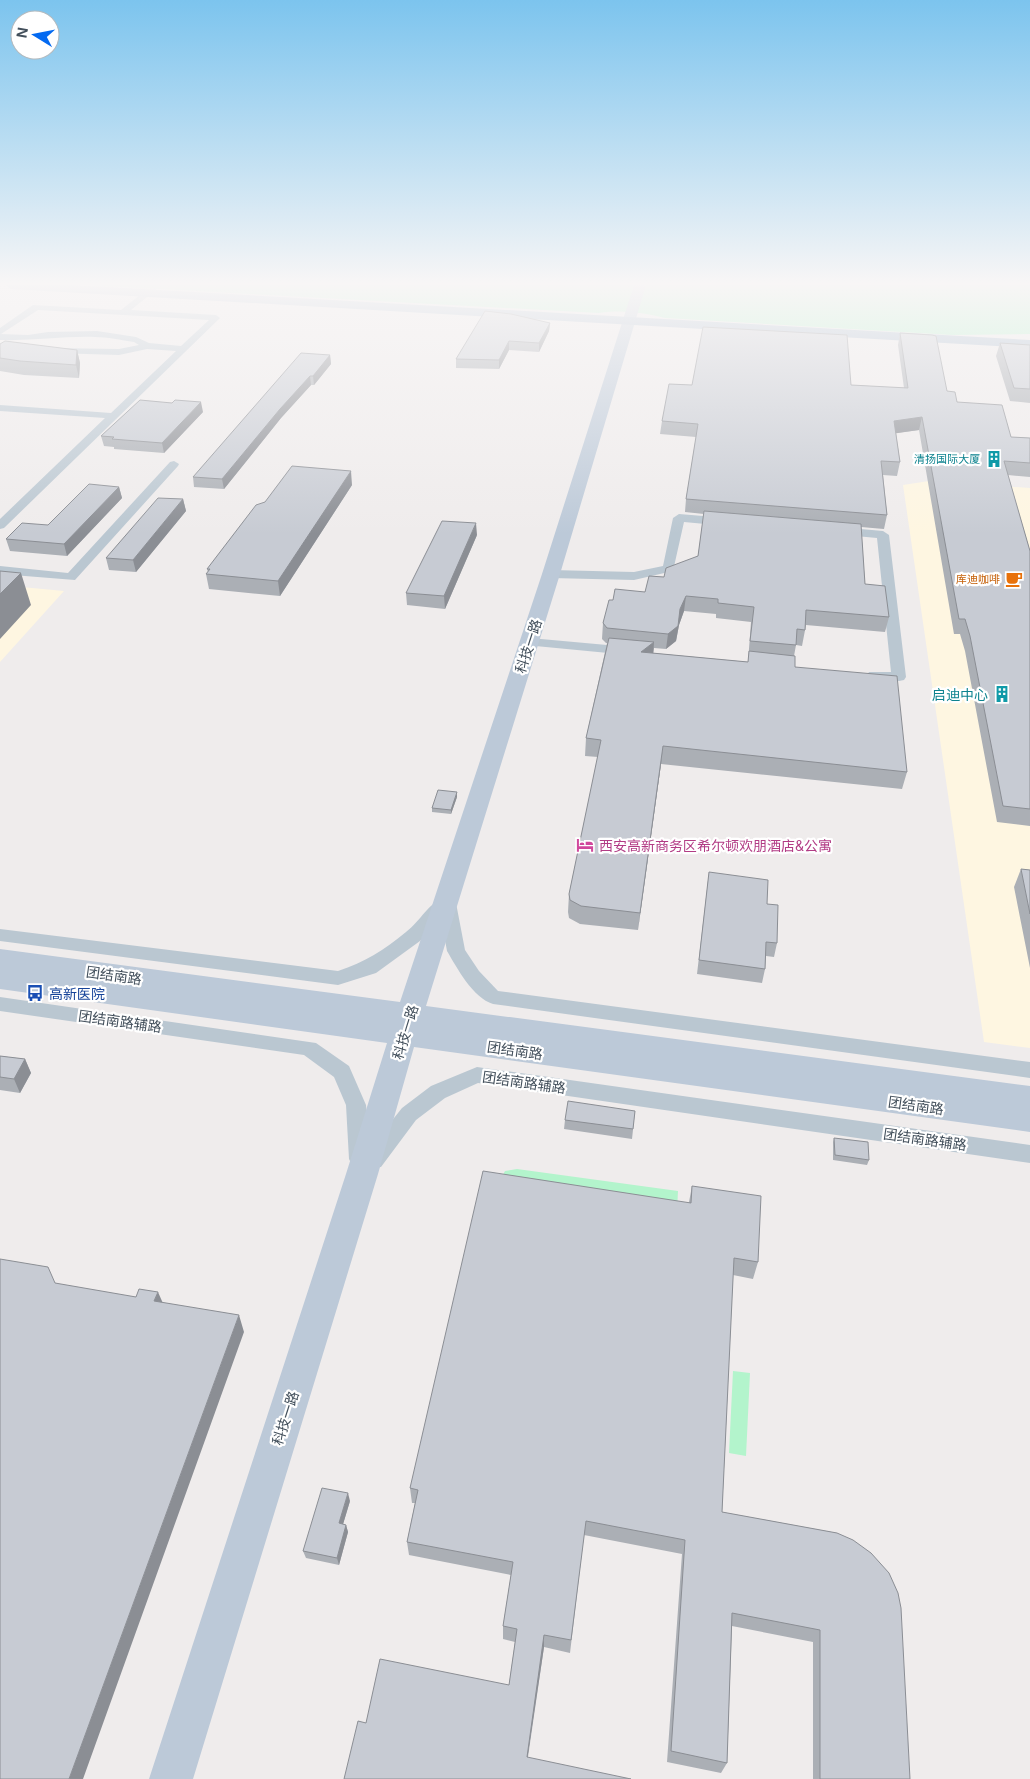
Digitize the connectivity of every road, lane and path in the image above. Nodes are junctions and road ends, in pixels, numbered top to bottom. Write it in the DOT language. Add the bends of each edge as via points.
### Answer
graph roads {
  1 [pos="163,368"];
  2 [pos="615,368"];
  3 [pos="0,408"];
  4 [pos="113,416"];
  5 [pos="174,464"];
  6 [pos="737,523"];
  7 [pos="0,525"];
  8 [pos="825,530"];
  9 [pos="0,570"];
  10 [pos="551,574"];
  11 [pos="530,642"];
  12 [pos="646,653"];
  13 [pos="860,674"];
  14 [pos="447,900"];
  15 [pos="0,935"];
  16 [pos="0,959"];
  17 [pos="0,979"];
  18 [pos="0,1004"];
  19 [pos="408,1025"];
  20 [pos="1030,1070"];
  21 [pos="1030,1098"];
  22 [pos="1030,1120"];
  23 [pos="1030,1154"];
  24 [pos="362,1174"];
  25 [pos="171,1779"];
  1 -- 4 [label="street"];
  2 -- 10 [label="street, 科技一路"];
  3 -- 4 [label="street"];
  4 -- 7 [label="street"];
  5 -- 9 [label="street" via="71,577"];
  6 -- 10 [label="street" via="679,518 669,568 634,576"];
  8 -- 13 [label="street" via="883,535 899,677"];
  10 -- 11 [label="street, 科技一路"];
  11 -- 12 [label="street"];
  11 -- 14 [label="street, 科技一路"];
  14 -- 15 [label="street" via="414,936 369,968 338,978"];
  14 -- 19 [label="street, 科技一路"];
  14 -- 20 [label="street" via="456,950 472,976 492,997"];
  16 -- 19 [label="street, 团结南路"];
  17 -- 19 [label="street, 团结南路"];
  18 -- 24 [label="street, 团结南路辅路" via="309,1048 342,1072 356,1105"];
  19 -- 21 [label="street, 团结南路"];
  19 -- 22 [label="street, 团结南路"];
  19 -- 24 [label="street, 科技一路"];
  23 -- 24 [label="street, 团结南路辅路" via="477,1074 438,1092 409,1114"];
  24 -- 25 [label="street, 科技一路"];
}
